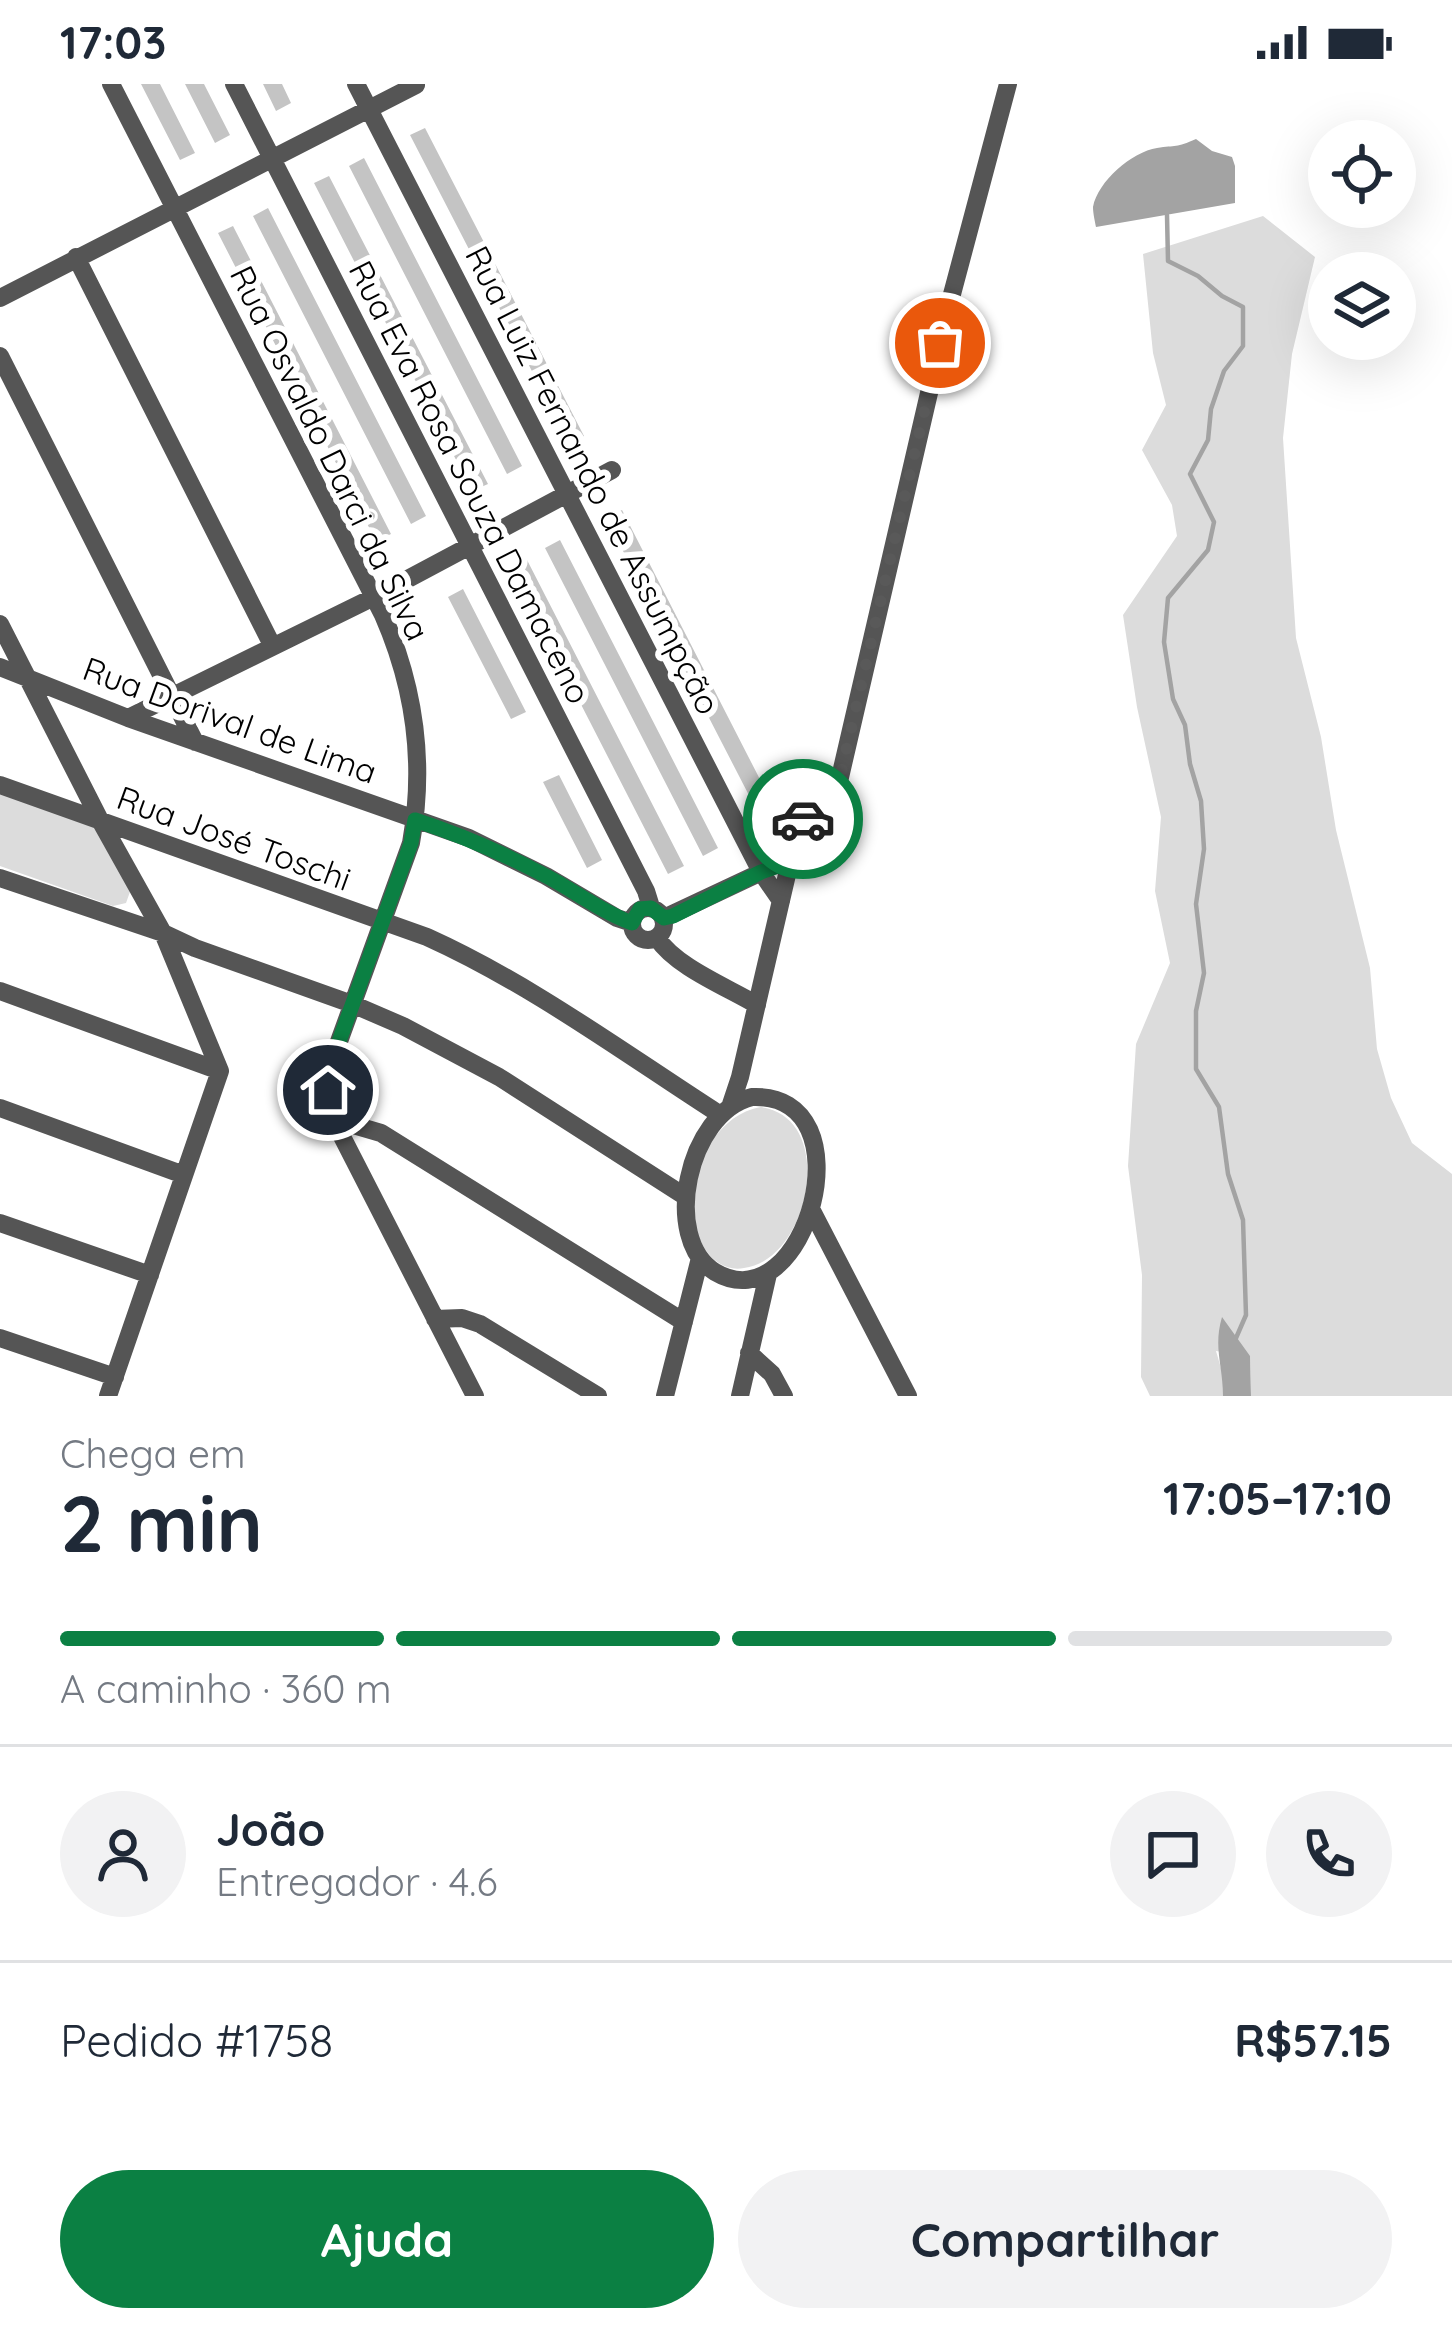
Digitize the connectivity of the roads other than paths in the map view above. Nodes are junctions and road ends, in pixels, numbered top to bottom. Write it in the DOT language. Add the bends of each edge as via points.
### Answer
graph roads {
  1 [pos="111,84"];
  2 [pos="234,84"];
  3 [pos="356,84"];
  4 [pos="1008,84"];
  5 [pos="416,85"];
  6 [pos="369,108"];
  7 [pos="272,158"];
  8 [pos="174,207"];
  9 [pos="76,257"];
  10 [pos="0,298"];
  11 [pos="0,356"];
  12 [pos="612,470"];
  13 [pos="567,494"];
  14 [pos="469,545"];
  15 [pos="374,597"];
  16 [pos="2,634"];
  17 [pos="272,645"];
  18 [pos="0,667"];
  19 [pos="28,677"];
  20 [pos="173,696"];
  21 [pos="128,718"];
  22 [pos="195,742"];
  23 [pos="79,776"];
  24 [pos="0,785"];
  25 [pos="39,799"];
  26 [pos="415,820"];
  27 [pos="101,822"];
  28 [pos="790,862"];
  29 [pos="761,872"];
  30 [pos="0,878"];
  31 [pos="781,902"];
  32 [pos="658,913"];
  33 [pos="382,923"];
  34 [pos="632,923"];
  35 [pos="163,933"];
  36 [pos="657,938"];
  37 [pos="0,992"];
  38 [pos="352,1004"];
  39 [pos="757,1005"];
  40 [pos="220,1071"];
  41 [pos="0,1108"];
  42 [pos="725,1109"];
  43 [pos="333,1119"];
  44 [pos="184,1175"];
  45 [pos="686,1197"];
  46 [pos="811,1209"];
  47 [pos="0,1223"];
  48 [pos="700,1258"];
  49 [pos="768,1274"];
  50 [pos="150,1275"];
  51 [pos="435,1318"];
  52 [pos="684,1322"];
  53 [pos="0,1338"];
  54 [pos="749,1353"];
  55 [pos="111,1387"];
  56 [pos="475,1396"];
  57 [pos="598,1396"];
  58 [pos="665,1396"];
  59 [pos="740,1396"];
  60 [pos="784,1396"];
  61 [pos="908,1396"];
  1 -- 8 [label="street, Rua Osvaldo Darci da Silva"];
  2 -- 7 [label="street, Rua Eva Rosa Souza Damaceno"];
  3 -- 6 [label="street, Rua Luiz Fernando de Assumpção"];
  4 -- 28 [label="street" via="838,786 799,824"];
  5 -- 6 [label="street"];
  6 -- 7 [label="street"];
  6 -- 13 [label="street, Rua Luiz Fernando de Assumpção"];
  7 -- 8 [label="street"];
  7 -- 14 [label="street, Rua Eva Rosa Souza Damaceno"];
  8 -- 9 [label="street"];
  8 -- 15 [label="street, Rua Osvaldo Darci da Silva"];
  9 -- 10 [label="street"];
  9 -- 17 [label="street"];
  11 -- 20 [label="street"];
  12 -- 13 [label="street"];
  13 -- 14 [label="street"];
  13 -- 29 [label="street, Rua Luiz Fernando de Assumpção"];
  14 -- 15 [label="street"];
  14 -- 32 [label="street, Rua Eva Rosa Souza Damaceno"];
  15 -- 17 [label="street"];
  15 -- 26 [label="street, Rua Osvaldo Darci da Silva" via="412,705"];
  16 -- 19 [label="street"];
  17 -- 20 [label="street"];
  18 -- 19 [label="street, Rua Dorival de Lima"];
  19 -- 21 [label="street, Rua Dorival de Lima"];
  19 -- 23 [label="street"];
  20 -- 21 [label="street"];
  20 -- 22 [label="street"];
  21 -- 22 [label="street, Rua Dorival de Lima"];
  22 -- 26 [label="street, Rua Dorival de Lima"];
  23 -- 25 [label="street, Rua José Toschi" via="62,793"];
  23 -- 27 [label="street"];
  24 -- 25 [label="street, Rua José Toschi"];
  25 -- 27 [label="street, Rua José Toschi"];
  26 -- 33 [label="street, Rua Osvaldo Darci da Silva"];
  26 -- 34 [label="street, Rua Dorival de Lima" via="494,850"];
  27 -- 33 [label="street, Rua José Toschi"];
  27 -- 35 [label="street"];
  28 -- 29 [label="street"];
  28 -- 31 [label="street"];
  29 -- 31 [label="street, Rua Luiz Fernando de Assumpção"];
  29 -- 32 [label="street" via="673,916"];
  30 -- 35 [label="street"];
  31 -- 39 [label="street"];
  32 -- 34 [label="street" via="640,909"];
  32 -- 36 [label="street" via="664,929"];
  33 -- 38 [label="street, Rua Osvaldo Darci da Silva"];
  33 -- 42 [label="street, Rua José Toschi" via="484,964"];
  34 -- 36 [label="street" via="640,938"];
  35 -- 38 [label="street"];
  35 -- 40 [label="street"];
  36 -- 39 [label="street"];
  37 -- 40 [label="street"];
  38 -- 43 [label="street, Rua Osvaldo Darci da Silva" via="330,1069"];
  38 -- 45 [label="street" via="500,1077"];
  39 -- 42 [label="street"];
  40 -- 44 [label="street"];
  41 -- 44 [label="street"];
  42 -- 45 [label="street" via="696,1152"];
  42 -- 46 [label="street" via="763,1096 799,1114 816,1160"];
  43 -- 51 [label="street, Rua Osvaldo Darci da Silva"];
  43 -- 52 [label="street" via="381,1133"];
  44 -- 50 [label="street"];
  45 -- 48 [label="street"];
  46 -- 49 [label="street"];
  46 -- 61 [label="street"];
  47 -- 50 [label="street"];
  48 -- 49 [label="street" via="728,1277"];
  48 -- 52 [label="street"];
  49 -- 54 [label="street"];
  50 -- 55 [label="street"];
  51 -- 56 [label="street, Rua Osvaldo Darci da Silva"];
  51 -- 57 [label="street" via="480,1324"];
  52 -- 58 [label="street"];
  53 -- 55 [label="street"];
  54 -- 59 [label="street"];
  54 -- 60 [label="street"];
}
